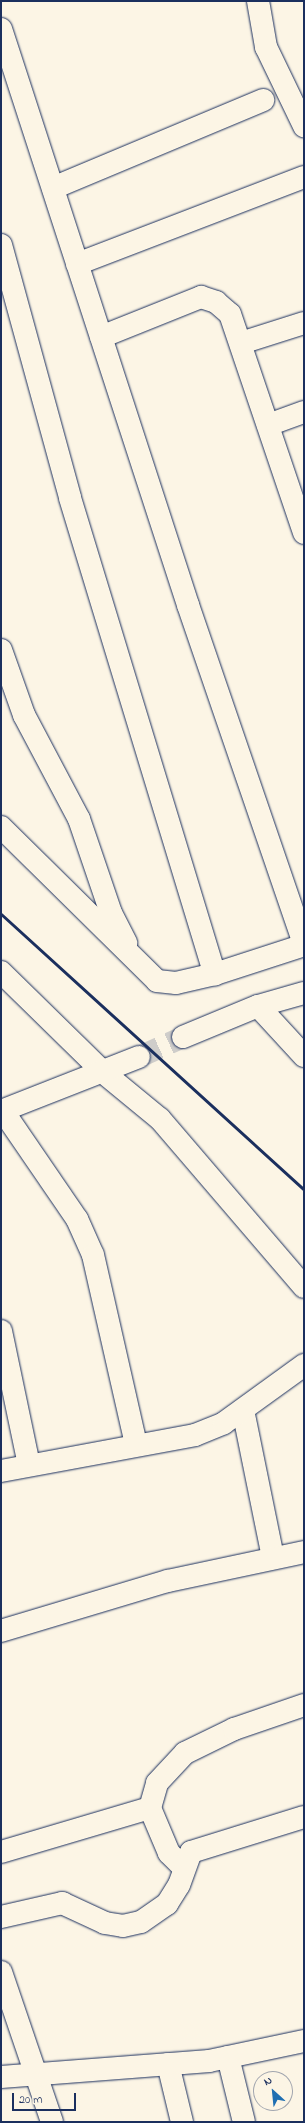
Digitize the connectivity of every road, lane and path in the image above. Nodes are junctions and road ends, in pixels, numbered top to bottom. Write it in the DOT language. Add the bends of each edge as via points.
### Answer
graph roads {
  1 [pos="258,1"];
  2 [pos="1,29"];
  3 [pos="263,100"];
  4 [pos="304,126"];
  5 [pos="304,177"];
  6 [pos="52,188"];
  7 [pos="1,245"];
  8 [pos="77,264"];
  9 [pos="304,323"];
  10 [pos="101,337"];
  11 [pos="241,343"];
  12 [pos="304,412"];
  13 [pos="268,425"];
  14 [pos="298,496"];
  15 [pos="304,533"];
  16 [pos="1,650"];
  17 [pos="1,827"];
  18 [pos="304,944"];
  19 [pos="134,958"];
  20 [pos="1,972"];
  21 [pos="215,974"];
  22 [pos="304,994"];
  23 [pos="258,1006"];
  24 [pos="183,1037"];
  25 [pos="304,1056"];
  26 [pos="139,1057"];
  27 [pos="104,1073"];
  28 [pos="2,1111"];
  29 [pos="304,1287"];
  30 [pos="1,1331"];
  31 [pos="304,1365"];
  32 [pos="243,1410"];
  33 [pos="136,1445"];
  34 [pos="29,1465"];
  35 [pos="1,1471"];
  36 [pos="304,1552"];
  37 [pos="273,1558"];
  38 [pos="1,1631"];
  39 [pos="304,1705"];
  40 [pos="150,1808"];
  41 [pos="304,1816"];
  42 [pos="1,1852"];
  43 [pos="183,1868"];
  44 [pos="1,1917"];
  45 [pos="1,1972"];
  46 [pos="304,2041"];
  47 [pos="228,2057"];
  48 [pos="168,2064"];
  49 [pos="1,2077"];
  50 [pos="36,2077"];
  51 [pos="52,2122"];
  52 [pos="182,2122"];
  53 [pos="244,2122"];
  1 -- 4 [label="street" via="266,47"];
  2 -- 6 [label="street"];
  3 -- 6 [label="street"];
  5 -- 8 [label="street"];
  6 -- 8 [label="street"];
  7 -- 21 [label="street" via="70,498"];
  8 -- 10 [label="street"];
  9 -- 11 [label="street"];
  10 -- 11 [label="street" via="201,297 216,302 230,314"];
  10 -- 18 [label="street"];
  11 -- 13 [label="street"];
  12 -- 13 [label="street"];
  13 -- 14 [label="street"];
  14 -- 15 [label="street"];
  16 -- 19 [label="street" via="24,716 79,819 111,913"];
  17 -- 19 [label="street"];
  18 -- 21 [label="street"];
  19 -- 21 [label="street" via="157,981 176,983"];
  20 -- 27 [label="street"];
  22 -- 23 [label="street"];
  23 -- 24 [label="street"];
  23 -- 25 [label="street"];
  26 -- 27 [label="street"];
  27 -- 28 [label="street"];
  27 -- 29 [label="street" via="160,1119"];
  28 -- 33 [label="street" via="77,1219 93,1254"];
  30 -- 34 [label="street"];
  31 -- 32 [label="street"];
  32 -- 33 [label="street" via="224,1423 195,1434"];
  32 -- 37 [label="street"];
  33 -- 34 [label="street"];
  34 -- 35 [label="street"];
  36 -- 37 [label="street"];
  37 -- 38 [label="street" via="114,1595"];
  39 -- 40 [label="street" via="234,1729 185,1753 157,1783"];
  40 -- 42 [label="street"];
  40 -- 43 [label="street" via="169,1853"];
  41 -- 43 [label="street" via="191,1852"];
  43 -- 44 [label="street" via="179,1886 167,1904 141,1922 123,1926 105,1922 62,1903"];
  45 -- 50 [label="street"];
  46 -- 47 [label="street"];
  47 -- 48 [label="street"];
  47 -- 53 [label="street"];
  48 -- 50 [label="street"];
  48 -- 52 [label="street"];
  49 -- 50 [label="street"];
  50 -- 51 [label="street"];
}
